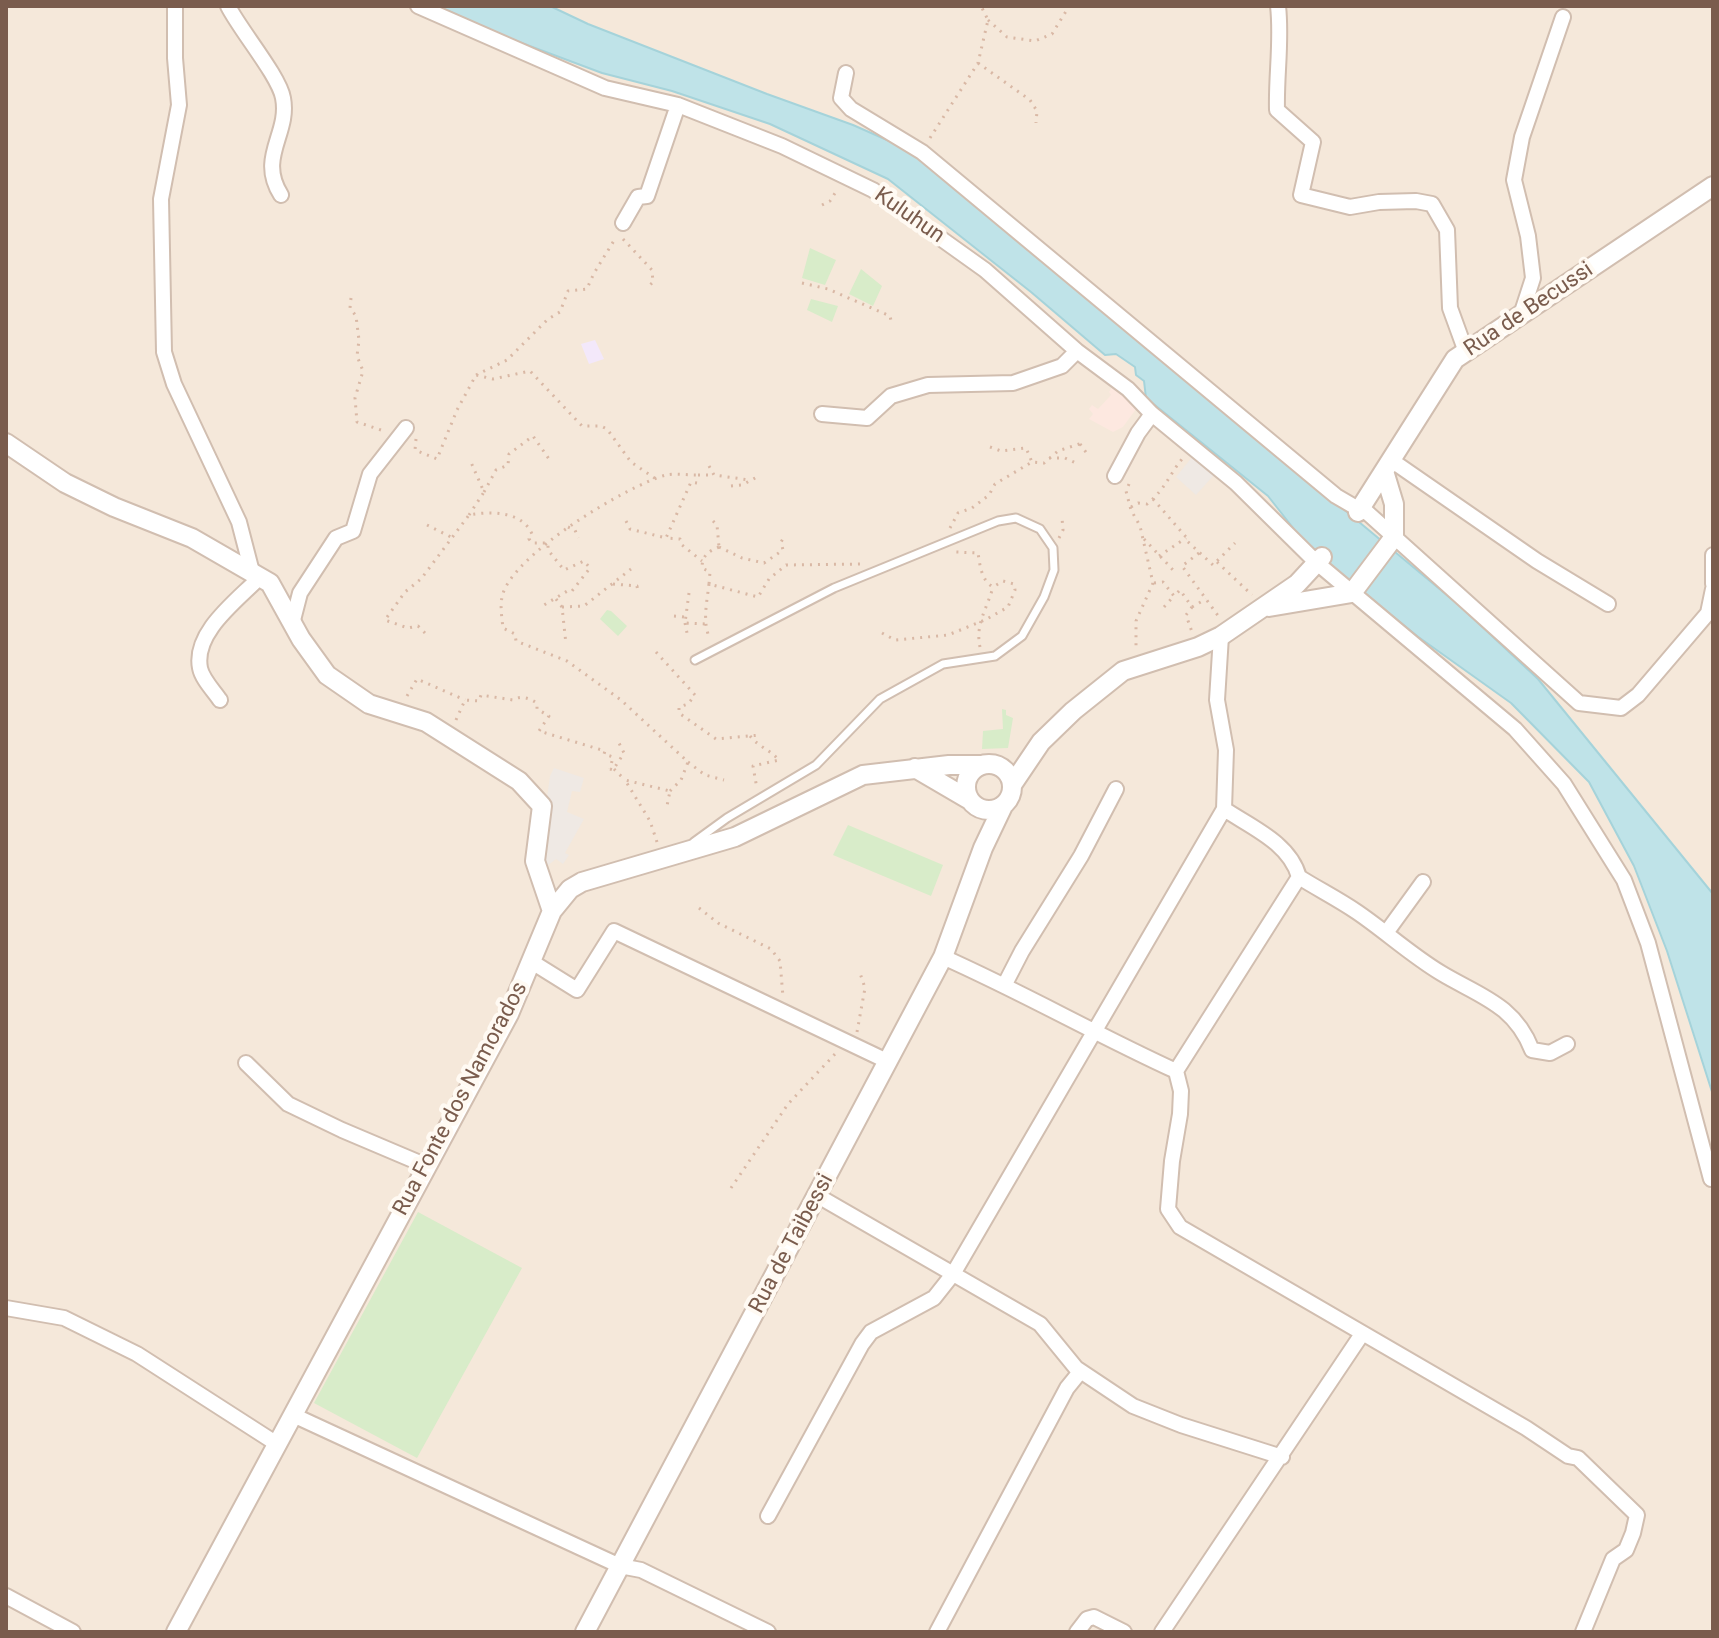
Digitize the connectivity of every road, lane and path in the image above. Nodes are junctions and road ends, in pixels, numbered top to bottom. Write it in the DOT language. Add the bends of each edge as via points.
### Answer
graph roads {
  1 [pos="175,6"];
  2 [pos="228,6"];
  3 [pos="418,6"];
  4 [pos="981,6"];
  5 [pos="1278,6"];
  6 [pos="1068,8"];
  7 [pos="1563,17"];
  8 [pos="988,20"];
  9 [pos="978,63"];
  10 [pos="846,73"];
  11 [pos="678,105"];
  12 [pos="1036,123"];
  13 [pos="922,152"];
  14 [pos="844,176"];
  15 [pos="1713,186"];
  16 [pos="281,195"];
  17 [pos="822,205"];
  18 [pos="623,223"];
  19 [pos="802,283"];
  20 [pos="649,286"];
  21 [pos="351,298"];
  22 [pos="1521,315"];
  23 [pos="892,325"];
  24 [pos="1077,351"];
  25 [pos="1466,352"];
  26 [pos="476,375"];
  27 [pos="822,414"];
  28 [pos="1152,414"];
  29 [pos="402,434"];
  30 [pos="1085,442"];
  31 [pos="6,443"];
  32 [pos="1080,444"];
  33 [pos="990,447"];
  34 [pos="1192,447"];
  35 [pos="1088,455"];
  36 [pos="1049,458"];
  37 [pos="549,459"];
  38 [pos="470,460"];
  39 [pos="1124,460"];
  40 [pos="1032,462"];
  41 [pos="1078,464"];
  42 [pos="1388,465"];
  43 [pos="709,466"];
  44 [pos="696,475"];
  45 [pos="714,475"];
  46 [pos="1115,476"];
  47 [pos="757,477"];
  48 [pos="656,479"];
  49 [pos="749,480"];
  50 [pos="691,482"];
  51 [pos="697,483"];
  52 [pos="731,486"];
  53 [pos="484,492"];
  54 [pos="1153,499"];
  55 [pos="1131,507"];
  56 [pos="1360,510"];
  57 [pos="469,515"];
  58 [pos="1062,518"];
  59 [pos="626,521"];
  60 [pos="713,521"];
  61 [pos="427,525"];
  62 [pos="568,527"];
  63 [pos="451,537"];
  64 [pos="784,537"];
  65 [pos="578,538"];
  66 [pos="666,538"];
  67 [pos="1186,538"];
  68 [pos="1144,539"];
  69 [pos="1392,540"];
  70 [pos="548,543"];
  71 [pos="1235,543"];
  72 [pos="935,546"];
  73 [pos="719,547"];
  74 [pos="1053,548"];
  75 [pos="1199,553"];
  76 [pos="1713,555"];
  77 [pos="1159,556"];
  78 [pos="1320,560"];
  79 [pos="702,561"];
  80 [pos="1217,562"];
  81 [pos="631,569"];
  82 [pos="881,569"];
  83 [pos="1174,571"];
  84 [pos="256,575"];
  85 [pos="1153,583"];
  86 [pos="613,584"];
  87 [pos="709,584"];
  88 [pos="1713,586"];
  89 [pos="993,587"];
  90 [pos="1248,589"];
  91 [pos="1353,591"];
  92 [pos="638,592"];
  93 [pos="689,593"];
  94 [pos="1174,596"];
  95 [pos="556,599"];
  96 [pos="1206,599"];
  97 [pos="1608,604"];
  98 [pos="544,605"];
  99 [pos="562,607"];
  100 [pos="1164,607"];
  101 [pos="1192,607"];
  102 [pos="1262,608"];
  103 [pos="674,616"];
  104 [pos="685,617"];
  105 [pos="981,621"];
  106 [pos="685,623"];
  107 [pos="292,624"];
  108 [pos="706,624"];
  109 [pos="503,628"];
  110 [pos="425,633"];
  111 [pos="687,633"];
  112 [pos="882,633"];
  113 [pos="1225,633"];
  114 [pos="499,634"];
  115 [pos="566,644"];
  116 [pos="1198,647"];
  117 [pos="715,650"];
  118 [pos="656,652"];
  119 [pos="983,658"];
  120 [pos="695,660"];
  121 [pos="1136,667"];
  122 [pos="220,700"];
  123 [pos="465,700"];
  124 [pos="390,711"];
  125 [pos="453,727"];
  126 [pos="760,735"];
  127 [pos="750,736"];
  128 [pos="620,738"];
  129 [pos="1041,742"];
  130 [pos="688,762"];
  131 [pos="989,765"];
  132 [pos="915,768"];
  133 [pos="614,769"];
  134 [pos="625,780"];
  135 [pos="724,780"];
  136 [pos="1012,785"];
  137 [pos="1116,789"];
  138 [pos="670,791"];
  139 [pos="759,799"];
  140 [pos="971,802"];
  141 [pos="667,806"];
  142 [pos="1003,806"];
  143 [pos="1224,809"];
  144 [pos="983,848"];
  145 [pos="683,851"];
  146 [pos="662,857"];
  147 [pos="1299,877"];
  148 [pos="1423,882"];
  149 [pos="699,908"];
  150 [pos="552,911"];
  151 [pos="1386,933"];
  152 [pos="943,957"];
  153 [pos="532,962"];
  154 [pos="859,970"];
  155 [pos="1005,984"];
  156 [pos="784,1012"];
  157 [pos="1094,1033"];
  158 [pos="1567,1044"];
  159 [pos="852,1045"];
  160 [pos="889,1062"];
  161 [pos="246,1063"];
  162 [pos="1176,1071"];
  163 [pos="427,1166"];
  164 [pos="1711,1179"];
  165 [pos="731,1188"];
  166 [pos="818,1196"];
  167 [pos="953,1274"];
  168 [pos="6,1308"];
  169 [pos="1362,1334"];
  170 [pos="1080,1372"];
  171 [pos="293,1415"];
  172 [pos="277,1444"];
  173 [pos="1282,1457"];
  174 [pos="768,1516"];
  175 [pos="620,1566"];
  176 [pos="6,1596"];
  177 [pos="73,1632"];
  178 [pos="176,1632"];
  179 [pos="585,1632"];
  180 [pos="768,1632"];
  181 [pos="937,1632"];
  182 [pos="1077,1632"];
  183 [pos="1124,1632"];
  184 [pos="1162,1632"];
  185 [pos="1583,1632"];
  1 -- 84 [label="street" via="179,105 161,199 164,352 239,522"];
  2 -- 16 [label="street" via="282,92 283,114 271,168"];
  3 -- 11 [label="street, Kuluhun" via="605,88"];
  4 -- 8 [label="path"];
  5 -- 25 [label="street" via="1277,110 1313,142 1301,195 1350,207 1432,204 1447,230 1450,308"];
  6 -- 8 [label="path" via="1052,34 1035,41 1007,37"];
  7 -- 22 [label="street" via="1522,137 1514,180 1533,278"];
  8 -- 9 [label="path"];
  9 -- 12 [label="path" via="1030,100"];
  9 -- 13 [label="path"];
  10 -- 13 [label="street" via="841,98 851,109"];
  11 -- 14 [label="street, Kuluhun"];
  11 -- 18 [label="street" via="647,196 638,197"];
  13 -- 56 [label="street" via="1336,496"];
  14 -- 17 [label="path"];
  14 -- 24 [label="street, Kuluhun" via="873,190 985,270"];
  15 -- 22 [label="street, Rua de Becussi"];
  19 -- 23 [label="path" via="890,316"];
  20 -- 26 [label="path" via="652,270 618,233 587,289 568,291 560,312 507,360"];
  21 -- 29 [label="path" via="363,371 355,398 357,422"];
  22 -- 25 [label="street, Rua de Becussi"];
  24 -- 27 [label="street" via="1062,366 1013,383 928,385 891,396 867,418"];
  24 -- 28 [label="street, Kuluhun"];
  25 -- 42 [label="street, Rua de Becussi" via="1455,359"];
  26 -- 29 [label="path" via="437,459 415,450 417,439"];
  26 -- 48 [label="path" via="493,379 530,371 582,426 607,429 631,462"];
  28 -- 34 [label="street, Kuluhun"];
  28 -- 39 [label="street"];
  29 -- 107 [label="street" via="370,474 353,531 336,538 300,593"];
  30 -- 32 [label="path"];
  31 -- 84 [label="street" via="65,483 192,538"];
  32 -- 35 [label="path"];
  32 -- 36 [label="path"];
  33 -- 40 [label="path" via="1026,448"];
  34 -- 54 [label="path"];
  34 -- 78 [label="street, Kuluhun"];
  36 -- 40 [label="path"];
  36 -- 41 [label="path"];
  37 -- 53 [label="path" via="533,436 509,454 508,465 496,470"];
  38 -- 53 [label="path"];
  39 -- 46 [label="street"];
  39 -- 55 [label="path" via="1132,469 1126,491"];
  40 -- 72 [label="path" via="958,513"];
  42 -- 56 [label="street, Rua de Becussi"];
  42 -- 69 [label="street"];
  42 -- 97 [label="street"];
  43 -- 45 [label="path"];
  44 -- 45 [label="path"];
  44 -- 48 [label="path"];
  44 -- 50 [label="path"];
  45 -- 49 [label="path"];
  47 -- 49 [label="path"];
  48 -- 62 [label="path" via="585,513"];
  49 -- 52 [label="path"];
  50 -- 51 [label="path"];
  50 -- 66 [label="path"];
  53 -- 57 [label="path"];
  54 -- 55 [label="path"];
  54 -- 67 [label="path"];
  55 -- 68 [label="path"];
  56 -- 69 [label="street"];
  57 -- 63 [label="path"];
  57 -- 70 [label="path" via="489,511 514,517 530,528 532,543"];
  58 -- 74 [label="path" via="1063,530"];
  59 -- 66 [label="path" via="630,529"];
  60 -- 73 [label="path"];
  61 -- 63 [label="path"];
  62 -- 65 [label="path"];
  62 -- 70 [label="path"];
  63 -- 110 [label="path" via="385,620 418,626"];
  64 -- 73 [label="path" via="783,550 764,563"];
  66 -- 79 [label="path" via="680,539"];
  67 -- 75 [label="path"];
  67 -- 77 [label="path"];
  68 -- 77 [label="path"];
  68 -- 85 [label="path"];
  69 -- 88 [label="street" via="1579,703 1621,708 1638,695 1708,613"];
  69 -- 91 [label="street"];
  70 -- 95 [label="path" via="564,570 584,561 590,568 572,591"];
  70 -- 109 [label="path" via="507,587 502,597"];
  71 -- 80 [label="path"];
  72 -- 74 [label="lane" via="1016,518 1040,529"];
  72 -- 82 [label="lane"];
  72 -- 89 [label="path" via="978,553 982,574"];
  73 -- 79 [label="path"];
  74 -- 119 [label="lane" via="1054,570 1022,636 995,656"];
  75 -- 80 [label="path" via="1213,565"];
  75 -- 96 [label="path" via="1182,566"];
  76 -- 88 [label="street"];
  77 -- 83 [label="path"];
  78 -- 91 [label="street, Kuluhun"];
  78 -- 102 [label="street"];
  79 -- 87 [label="path" via="702,568 710,572"];
  80 -- 90 [label="path"];
  81 -- 86 [label="path"];
  82 -- 87 [label="path" via="859,563 786,565 758,597"];
  82 -- 117 [label="lane"];
  84 -- 107 [label="street" via="270,583"];
  84 -- 122 [label="street" via="201,649 200,670"];
  85 -- 94 [label="path" via="1163,582"];
  85 -- 121 [label="path" via="1136,621"];
  86 -- 92 [label="path" via="637,586"];
  86 -- 99 [label="path" via="584,606"];
  87 -- 108 [label="path"];
  89 -- 105 [label="path"];
  89 -- 105 [label="path" via="1003,581 1014,584 1015,590 1008,607"];
  91 -- 102 [label="street"];
  91 -- 164 [label="street, Kuluhun" via="1515,729 1564,784 1624,880 1648,943"];
  93 -- 104 [label="path"];
  94 -- 100 [label="path"];
  94 -- 101 [label="path" via="1180,590"];
  95 -- 98 [label="path"];
  95 -- 99 [label="path"];
  96 -- 101 [label="path"];
  96 -- 113 [label="path"];
  99 -- 115 [label="path"];
  101 -- 116 [label="path" via="1186,615"];
  102 -- 113 [label="street"];
  103 -- 104 [label="path"];
  104 -- 106 [label="path"];
  105 -- 112 [label="path" via="948,635 895,640"];
  105 -- 119 [label="path"];
  106 -- 108 [label="path"];
  106 -- 111 [label="path"];
  107 -- 124 [label="street" via="327,675 369,704"];
  108 -- 117 [label="path"];
  109 -- 114 [label="path"];
  109 -- 130 [label="path" via="515,634 516,641 567,661 621,700"];
  113 -- 116 [label="street"];
  113 -- 143 [label="street" via="1217,700 1226,750"];
  116 -- 121 [label="street"];
  117 -- 120 [label="lane"];
  118 -- 127 [label="path" via="695,695 679,713 716,739"];
  119 -- 139 [label="lane" via="943,664 880,699 816,765"];
  121 -- 129 [label="street" via="1123,671"];
  123 -- 124 [label="path" via="417,679 402,704 393,704"];
  123 -- 125 [label="path"];
  123 -- 133 [label="path" via="479,701 481,695 529,698 549,716 539,731 605,751 613,757"];
  124 -- 150 [label="street" via="426,722 519,781 542,806 535,861"];
  126 -- 127 [label="path"];
  127 -- 139 [label="path" via="779,760 753,766"];
  128 -- 133 [label="path" via="624,753"];
  129 -- 131 [label="street"];
  129 -- 136 [label="street"];
  130 -- 135 [label="path" via="705,775"];
  130 -- 138 [label="path"];
  131 -- 132 [label="street, Rua Fonte dos Namorados"];
  131 -- 136 [label="street" via="1005,770"];
  131 -- 140 [label="street" via="968,775 965,792"];
  132 -- 140 [label="street"];
  132 -- 145 [label="street, Rua Fonte dos Namorados" via="863,775 758,828"];
  133 -- 134 [label="path"];
  134 -- 138 [label="path"];
  134 -- 146 [label="path" via="650,821"];
  136 -- 142 [label="street"];
  137 -- 155 [label="street"];
  138 -- 141 [label="path"];
  139 -- 145 [label="lane"];
  140 -- 142 [label="street" via="988,811"];
  140 -- 144 [label="street"];
  142 -- 144 [label="street, Rua de Taibessi"];
  143 -- 147 [label="street" via="1284,849"];
  143 -- 157 [label="street"];
  144 -- 152 [label="street, Rua de Taibessi"];
  145 -- 146 [label="street, Rua Fonte dos Namorados"];
  146 -- 150 [label="street, Rua Fonte dos Namorados" via="582,882"];
  147 -- 151 [label="street"];
  147 -- 162 [label="street"];
  148 -- 151 [label="street"];
  149 -- 156 [label="path" via="771,949 780,961"];
  150 -- 153 [label="street, Rua Fonte dos Namorados"];
  151 -- 158 [label="street" via="1509,1014 1532,1050 1550,1053"];
  152 -- 155 [label="street"];
  152 -- 160 [label="street, Rua de Taibessi"];
  153 -- 156 [label="street" via="577,990 614,931"];
  153 -- 163 [label="street, Rua Fonte dos Namorados"];
  154 -- 159 [label="path" via="865,988"];
  155 -- 157 [label="street"];
  156 -- 159 [label="street"];
  157 -- 162 [label="street"];
  157 -- 167 [label="street"];
  159 -- 160 [label="street"];
  159 -- 165 [label="path" via="834,1054 788,1104"];
  160 -- 166 [label="street, Rua de Taibessi"];
  161 -- 163 [label="street" via="288,1104"];
  162 -- 169 [label="street" via="1180,1114 1168,1209 1180,1227"];
  163 -- 171 [label="street, Rua Fonte dos Namorados"];
  166 -- 167 [label="street"];
  166 -- 175 [label="street, Rua de Taibessi"];
  167 -- 170 [label="street" via="1040,1324"];
  167 -- 174 [label="street" via="934,1298 871,1332"];
  168 -- 172 [label="street" via="64,1318 137,1354"];
  169 -- 173 [label="street"];
  169 -- 185 [label="street" via="1578,1458 1637,1515 1626,1550 1613,1559"];
  170 -- 173 [label="street" via="1133,1406"];
  170 -- 181 [label="street"];
  171 -- 172 [label="street, Rua Fonte dos Namorados"];
  171 -- 175 [label="street"];
  172 -- 178 [label="street, Rua Fonte dos Namorados"];
  173 -- 184 [label="street"];
  175 -- 179 [label="street, Rua de Taibessi"];
  175 -- 180 [label="street" via="641,1570"];
  176 -- 177 [label="street"];
  182 -- 183 [label="street" via="1094,1617"];
}
